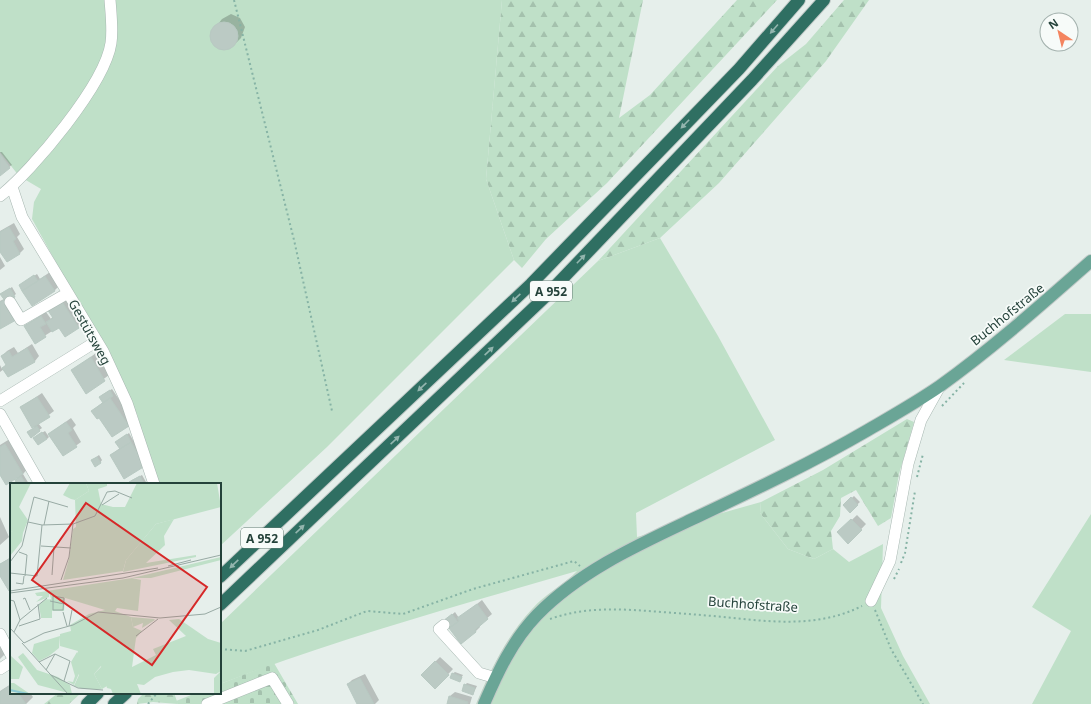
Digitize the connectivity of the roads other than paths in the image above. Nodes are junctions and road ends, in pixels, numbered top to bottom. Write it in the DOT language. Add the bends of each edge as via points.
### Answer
graph roads {
  1 [pos="110,0"];
  2 [pos="799,0"];
  3 [pos="824,0"];
  4 [pos="12,187"];
  5 [pos="0,196"];
  6 [pos="1091,261"];
  7 [pos="68,293"];
  8 [pos="10,302"];
  9 [pos="97,341"];
  10 [pos="940,386"];
  11 [pos="0,401"];
  12 [pos="0,414"];
  13 [pos="39,483"];
  14 [pos="154,483"];
  15 [pos="221,576"];
  16 [pos="872,602"];
  17 [pos="221,604"];
  18 [pos="444,625"];
  19 [pos="0,634"];
  20 [pos="10,653"];
  21 [pos="10,663"];
  22 [pos="0,669"];
  23 [pos="496,678"];
  24 [pos="97,694"];
  25 [pos="125,694"];
  26 [pos="86,704"];
  27 [pos="114,704"];
  28 [pos="207,704"];
  29 [pos="288,704"];
  30 [pos="484,704"];
  1 -- 4 [label="street" via="111,43 99,78 64,128"];
  2 -- 15 [label="highway, A 952, one-way" via="739,69 531,284"];
  17 -- 3 [label="highway, A 952, one-way" via="545,298 752,80"];
  4 -- 5 [label="street"];
  4 -- 7 [label="street, Gestütsweg" via="22,217"];
  6 -- 10 [label="main road, Buchhofstraße" via="1028,316"];
  7 -- 8 [label="street" via="21,320"];
  7 -- 9 [label="street, Gestütsweg"];
  9 -- 11 [label="street"];
  9 -- 14 [label="street, Gestütsweg" via="127,403"];
  10 -- 16 [label="street, Buchhofstraße" via="917,435 908,464 890,562"];
  10 -- 23 [label="main road, Buchhofstraße" via="803,466 617,556 587,575 537,615 503,662"];
  12 -- 13 [label="street"];
  18 -- 23 [label="street" via="439,629 479,673"];
  19 -- 20 [label="street"];
  21 -- 22 [label="street"];
  23 -- 30 [label="main road, Buchhofstraße"];
  24 -- 26 [label="highway"];
  25 -- 27 [label="highway"];
  28 -- 29 [label="street" via="272,678"];
}
